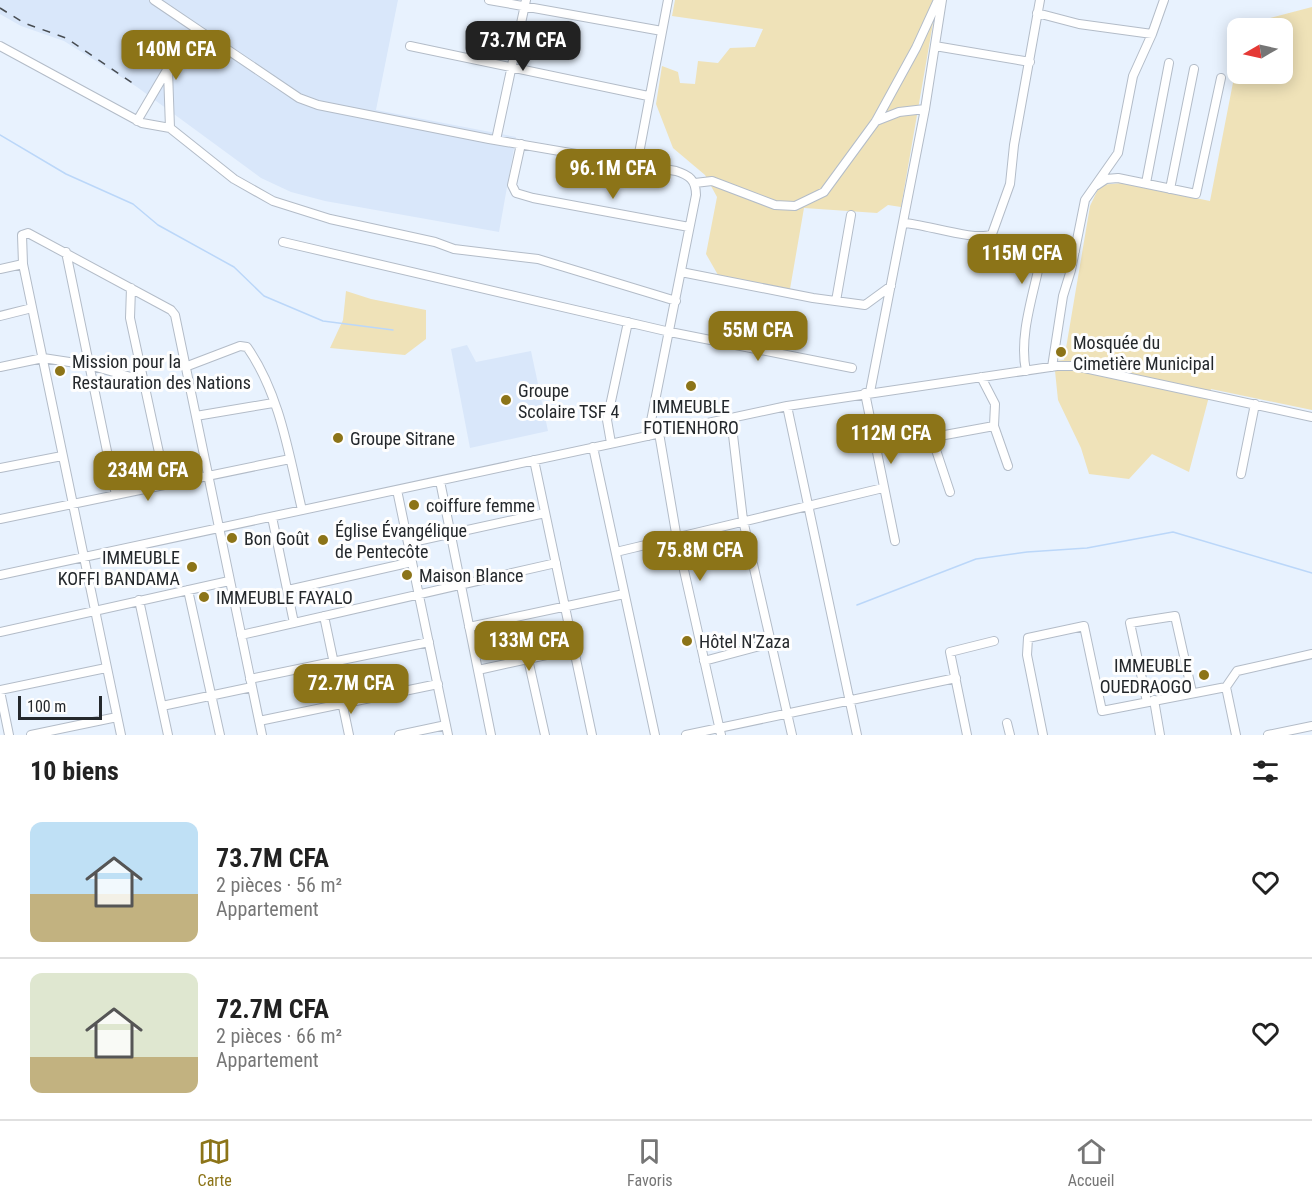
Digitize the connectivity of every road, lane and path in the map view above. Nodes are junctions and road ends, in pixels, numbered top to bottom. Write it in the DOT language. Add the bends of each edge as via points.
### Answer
graph roads {
  1 [pos="154,0"];
  2 [pos="489,0"];
  3 [pos="668,0"];
  4 [pos="940,0"];
  5 [pos="1040,0"];
  6 [pos="1164,0"];
  7 [pos="525,3"];
  8 [pos="1037,13"];
  9 [pos="197,30"];
  10 [pos="662,31"];
  11 [pos="1152,34"];
  12 [pos="0,46"];
  13 [pos="410,46"];
  14 [pos="935,46"];
  15 [pos="1030,62"];
  16 [pos="1169,63"];
  17 [pos="510,68"];
  18 [pos="1194,69"];
  19 [pos="168,71"];
  20 [pos="1221,78"];
  21 [pos="648,96"];
  22 [pos="925,109"];
  23 [pos="876,120"];
  24 [pos="137,121"];
  25 [pos="170,128"];
  26 [pos="496,140"];
  27 [pos="521,144"];
  28 [pos="637,164"];
  29 [pos="695,183"];
  30 [pos="1146,183"];
  31 [pos="1093,188"];
  32 [pos="1170,189"];
  33 [pos="851,215"];
  34 [pos="903,223"];
  35 [pos="689,227"];
  36 [pos="284,242"];
  37 [pos="1075,251"];
  38 [pos="66,252"];
  39 [pos="23,264"];
  40 [pos="0,269"];
  41 [pos="681,272"];
  42 [pos="891,285"];
  43 [pos="131,288"];
  44 [pos="676,301"];
  45 [pos="836,301"];
  46 [pos="32,308"];
  47 [pos="0,316"];
  48 [pos="628,322"];
  49 [pos="670,332"];
  50 [pos="43,358"];
  51 [pos="89,364"];
  52 [pos="0,367"];
  53 [pos="185,367"];
  54 [pos="1052,367"];
  55 [pos="852,368"];
  56 [pos="1026,370"];
  57 [pos="981,377"];
  58 [pos="145,381"];
  59 [pos="868,392"];
  60 [pos="273,403"];
  61 [pos="1255,404"];
  62 [pos="788,406"];
  63 [pos="196,416"];
  64 [pos="1312,417"];
  65 [pos="730,418"];
  66 [pos="994,426"];
  67 [pos="659,433"];
  68 [pos="648,435"];
  69 [pos="932,438"];
  70 [pos="611,443"];
  71 [pos="593,447"];
  72 [pos="874,448"];
  73 [pos="62,456"];
  74 [pos="290,459"];
  75 [pos="534,460"];
  76 [pos="1008,466"];
  77 [pos="0,468"];
  78 [pos="1241,474"];
  79 [pos="208,476"];
  80 [pos="440,481"];
  81 [pos="166,485"];
  82 [pos="883,488"];
  83 [pos="397,490"];
  84 [pos="950,492"];
  85 [pos="116,495"];
  86 [pos="73,504"];
  87 [pos="809,506"];
  88 [pos="302,510"];
  89 [pos="545,513"];
  90 [pos="272,517"];
  91 [pos="0,519"];
  92 [pos="743,520"];
  93 [pos="218,528"];
  94 [pos="450,534"];
  95 [pos="677,539"];
  96 [pos="895,541"];
  97 [pos="408,543"];
  98 [pos="616,552"];
  99 [pos="83,556"];
  100 [pos="412,562"];
  101 [pos="556,563"];
  102 [pos="0,575"];
  103 [pos="230,581"];
  104 [pos="460,585"];
  105 [pos="188,590"];
  106 [pos="288,590"];
  107 [pos="419,594"];
  108 [pos="624,594"];
  109 [pos="139,600"];
  110 [pos="565,606"];
  111 [pos="94,609"];
  112 [pos="324,616"];
  113 [pos="294,623"];
  114 [pos="469,627"];
  115 [pos="0,632"];
  116 [pos="241,635"];
  117 [pos="994,641"];
  118 [pos="429,642"];
  119 [pos="771,643"];
  120 [pos="574,649"];
  121 [pos="1312,654"];
  122 [pos="528,659"];
  123 [pos="704,661"];
  124 [pos="334,662"];
  125 [pos="106,668"];
  126 [pos="478,670"];
  127 [pos="956,678"];
  128 [pos="251,683"];
  129 [pos="438,684"];
  130 [pos="1226,687"];
  131 [pos="0,690"];
  132 [pos="1192,692"];
  133 [pos="213,696"];
  134 [pos="850,700"];
  135 [pos="1150,701"];
  136 [pos="343,704"];
  137 [pos="162,706"];
  138 [pos="787,714"];
  139 [pos="117,717"];
  140 [pos="259,721"];
  141 [pos="1007,723"];
  142 [pos="446,724"];
  143 [pos="1307,729"];
  144 [pos="720,732"];
  145 [pos="9,735"];
  146 [pos="31,735"];
  147 [pos="121,735"];
  148 [pos="168,735"];
  149 [pos="220,735"];
  150 [pos="262,735"];
  151 [pos="349,735"];
  152 [pos="399,735"];
  153 [pos="448,735"];
  154 [pos="491,735"];
  155 [pos="544,735"];
  156 [pos="592,735"];
  157 [pos="655,735"];
  158 [pos="686,735"];
  159 [pos="792,735"];
  160 [pos="857,735"];
  161 [pos="967,735"];
  162 [pos="1010,735"];
  163 [pos="1043,735"];
  164 [pos="1160,735"];
  165 [pos="1236,735"];
  166 [pos="1268,735"];
  1 -- 9 [label="street"];
  2 -- 7 [label="street"];
  3 -- 10 [label="street"];
  4 -- 14 [label="street"];
  4 -- 23 [label="street"];
  5 -- 8 [label="street"];
  6 -- 11 [label="street"];
  7 -- 10 [label="street"];
  7 -- 17 [label="street"];
  8 -- 11 [label="street" via="1079,24"];
  8 -- 15 [label="street"];
  9 -- 19 [label="street"];
  9 -- 26 [label="street" via="299,98 318,105"];
  10 -- 21 [label="street"];
  11 -- 31 [label="street" via="1133,76 1118,153"];
  12 -- 24 [label="street"];
  13 -- 17 [label="street"];
  14 -- 15 [label="street"];
  14 -- 22 [label="street"];
  15 -- 34 [label="street" via="1010,184 992,234 978,237"];
  16 -- 30 [label="street"];
  17 -- 21 [label="street"];
  17 -- 26 [label="street"];
  18 -- 32 [label="street"];
  19 -- 24 [label="street"];
  19 -- 25 [label="street"];
  20 -- 32 [label="street" via="1196,194"];
  21 -- 28 [label="street"];
  22 -- 23 [label="street"];
  22 -- 34 [label="street"];
  23 -- 29 [label="street" via="824,192 795,206 775,205 712,181"];
  24 -- 25 [label="street"];
  25 -- 44 [label="street" via="234,179 290,207 454,249 538,259"];
  26 -- 27 [label="street"];
  27 -- 28 [label="street"];
  27 -- 35 [label="street" via="512,185 516,193"];
  28 -- 29 [label="street" via="684,174"];
  29 -- 35 [label="street"];
  30 -- 31 [label="street" via="1106,179"];
  30 -- 32 [label="street"];
  31 -- 37 [label="street" via="1085,200"];
  33 -- 45 [label="street"];
  34 -- 42 [label="street"];
  35 -- 41 [label="street"];
  36 -- 48 [label="street"];
  37 -- 54 [label="street" via="1063,296"];
  37 -- 56 [label="street" via="1042,251 1029,314"];
  38 -- 39 [label="street" via="28,233 22,235"];
  38 -- 43 [label="street"];
  38 -- 51 [label="street"];
  39 -- 40 [label="street"];
  39 -- 46 [label="street"];
  41 -- 44 [label="street"];
  41 -- 45 [label="street"];
  42 -- 45 [label="street" via="868,305"];
  42 -- 59 [label="street"];
  43 -- 53 [label="street" via="174,312"];
  43 -- 58 [label="street" via="130,318"];
  44 -- 49 [label="street"];
  46 -- 47 [label="street"];
  46 -- 50 [label="street"];
  48 -- 49 [label="street"];
  48 -- 70 [label="street" via="607,420"];
  49 -- 55 [label="street"];
  49 -- 68 [label="street"];
  50 -- 51 [label="street"];
  50 -- 52 [label="street"];
  50 -- 73 [label="street"];
  51 -- 58 [label="street"];
  51 -- 85 [label="street"];
  53 -- 60 [label="street" via="244,346 266,376"];
  53 -- 63 [label="street"];
  54 -- 56 [label="street"];
  54 -- 61 [label="street" via="1075,366"];
  56 -- 57 [label="street"];
  57 -- 59 [label="street"];
  57 -- 66 [label="street" via="995,404"];
  58 -- 81 [label="street"];
  59 -- 62 [label="street"];
  59 -- 72 [label="street"];
  60 -- 63 [label="street"];
  60 -- 74 [label="street"];
  61 -- 64 [label="street"];
  61 -- 78 [label="street"];
  62 -- 65 [label="street"];
  62 -- 87 [label="street"];
  63 -- 79 [label="street"];
  65 -- 67 [label="street"];
  65 -- 92 [label="street"];
  66 -- 69 [label="street"];
  66 -- 76 [label="street"];
  67 -- 68 [label="street"];
  67 -- 95 [label="street"];
  68 -- 70 [label="street"];
  69 -- 72 [label="street"];
  69 -- 84 [label="street"];
  70 -- 71 [label="street"];
  71 -- 75 [label="street"];
  71 -- 98 [label="street"];
  72 -- 82 [label="street"];
  73 -- 77 [label="street"];
  73 -- 86 [label="street"];
  74 -- 79 [label="street"];
  74 -- 88 [label="street"];
  75 -- 80 [label="street"];
  75 -- 89 [label="street"];
  79 -- 81 [label="street"];
  79 -- 93 [label="street"];
  80 -- 83 [label="street"];
  80 -- 94 [label="street"];
  81 -- 85 [label="street"];
  82 -- 87 [label="street"];
  82 -- 96 [label="street"];
  83 -- 88 [label="street"];
  83 -- 97 [label="street"];
  85 -- 86 [label="street"];
  86 -- 91 [label="street"];
  86 -- 99 [label="street"];
  87 -- 92 [label="street"];
  87 -- 134 [label="street"];
  88 -- 90 [label="street"];
  89 -- 94 [label="street"];
  89 -- 101 [label="street"];
  90 -- 93 [label="street"];
  90 -- 106 [label="street"];
  92 -- 95 [label="street"];
  92 -- 119 [label="street"];
  93 -- 99 [label="street"];
  93 -- 103 [label="street"];
  94 -- 97 [label="street"];
  94 -- 104 [label="street"];
  95 -- 98 [label="street"];
  95 -- 123 [label="street"];
  97 -- 100 [label="street"];
  98 -- 108 [label="street"];
  99 -- 102 [label="street"];
  99 -- 111 [label="street"];
  100 -- 106 [label="street"];
  100 -- 107 [label="street"];
  101 -- 104 [label="street"];
  101 -- 110 [label="street"];
  103 -- 105 [label="street"];
  103 -- 116 [label="street"];
  104 -- 107 [label="street"];
  104 -- 114 [label="street"];
  105 -- 109 [label="street"];
  105 -- 133 [label="street"];
  106 -- 113 [label="street"];
  107 -- 112 [label="street"];
  107 -- 118 [label="street"];
  108 -- 110 [label="street"];
  108 -- 157 [label="street"];
  109 -- 111 [label="street"];
  109 -- 137 [label="street"];
  110 -- 114 [label="street"];
  110 -- 120 [label="street"];
  111 -- 115 [label="street"];
  111 -- 125 [label="street"];
  112 -- 113 [label="street"];
  112 -- 124 [label="street"];
  113 -- 116 [label="street"];
  114 -- 126 [label="street"];
  116 -- 128 [label="street"];
  117 -- 127 [label="street" via="951,650"];
  118 -- 124 [label="street"];
  118 -- 129 [label="street"];
  119 -- 123 [label="street"];
  119 -- 138 [label="street"];
  120 -- 122 [label="street"];
  120 -- 156 [label="street"];
  121 -- 130 [label="street" via="1238,669"];
  122 -- 126 [label="street"];
  122 -- 155 [label="street"];
  123 -- 144 [label="street"];
  124 -- 128 [label="street"];
  124 -- 136 [label="street"];
  125 -- 131 [label="street"];
  125 -- 139 [label="street"];
  126 -- 154 [label="street"];
  127 -- 134 [label="street"];
  127 -- 161 [label="street"];
  128 -- 133 [label="street"];
  128 -- 140 [label="street"];
  129 -- 136 [label="street"];
  129 -- 142 [label="street"];
  130 -- 132 [label="street"];
  130 -- 165 [label="street"];
  131 -- 145 [label="street"];
  132 -- 135 [label="street"];
  132 -- 135 [label="street" via="1175,616 1130,623"];
  133 -- 137 [label="street"];
  133 -- 149 [label="street"];
  134 -- 138 [label="street"];
  134 -- 160 [label="street"];
  135 -- 163 [label="street" via="1100,711 1083,626 1028,638 1027,655"];
  135 -- 164 [label="street"];
  136 -- 140 [label="street"];
  136 -- 151 [label="street"];
  137 -- 148 [label="street"];
  138 -- 144 [label="street"];
  138 -- 159 [label="street"];
  139 -- 146 [label="street"];
  139 -- 147 [label="street"];
  140 -- 150 [label="street"];
  141 -- 162 [label="street"];
  142 -- 152 [label="street"];
  142 -- 153 [label="street"];
  143 -- 166 [label="street"];
  144 -- 158 [label="street"];
}
